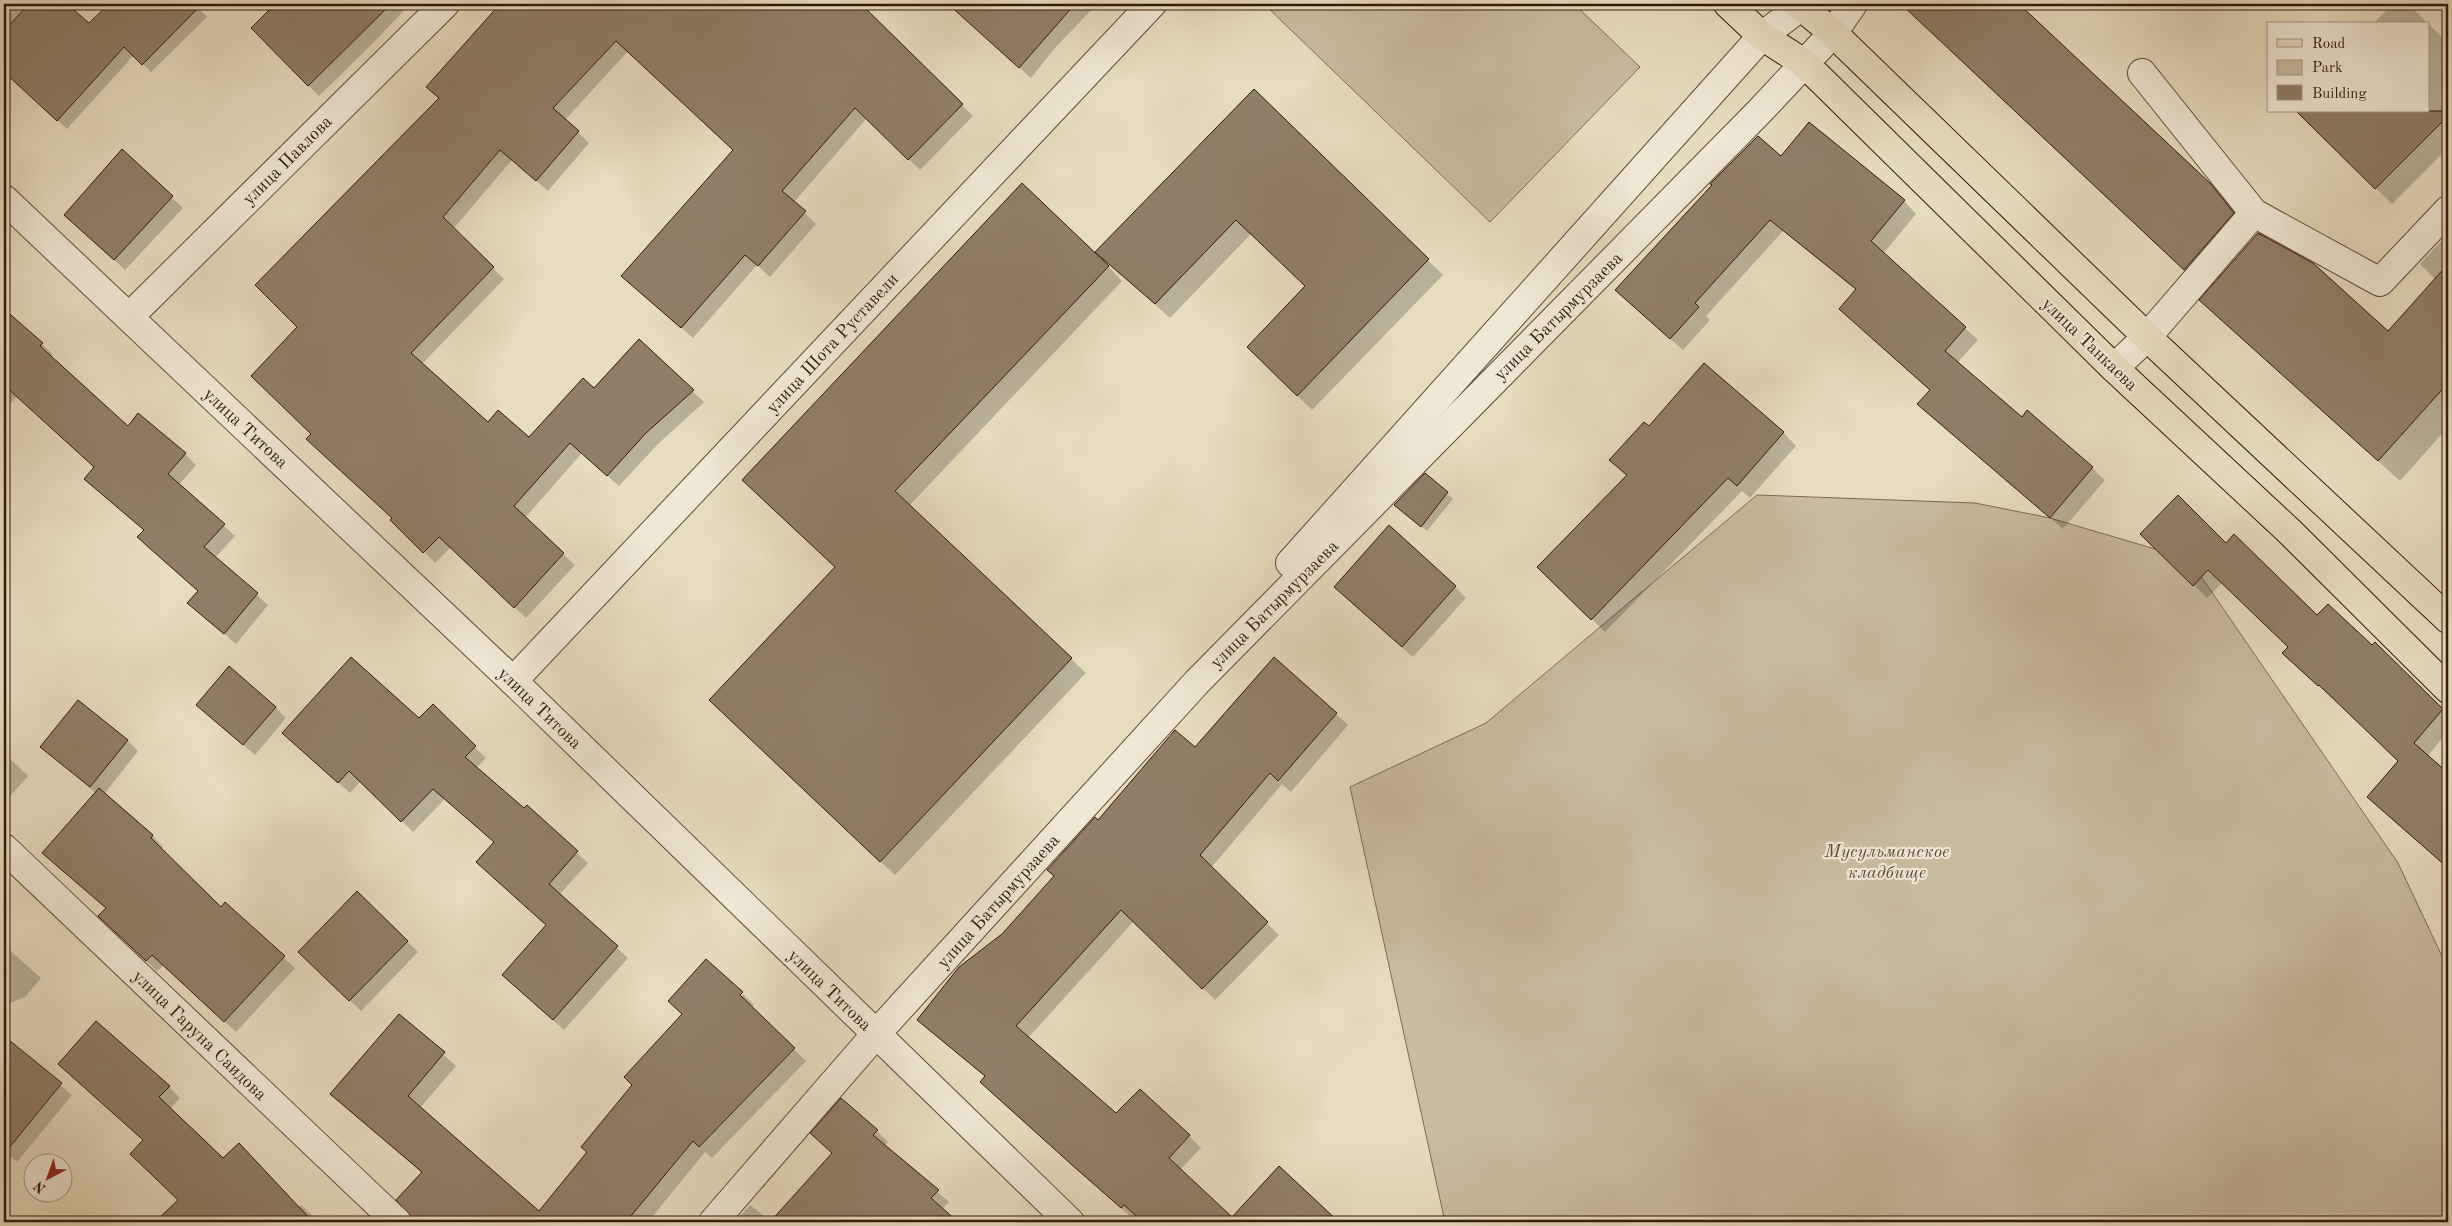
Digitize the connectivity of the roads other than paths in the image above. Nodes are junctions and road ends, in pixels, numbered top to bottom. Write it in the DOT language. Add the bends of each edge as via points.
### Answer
graph roads {
  1 [pos="445,4"];
  2 [pos="1152,4"];
  3 [pos="1728,4"];
  4 [pos="1852,4"];
  5 [pos="1801,5"];
  6 [pos="1833,34"];
  7 [pos="1762,36"];
  8 [pos="1804,63"];
  9 [pos="2142,73"];
  10 [pos="4,198"];
  11 [pos="2448,210"];
  12 [pos="2254,213"];
  13 [pos="129,317"];
  14 [pos="2147,336"];
  15 [pos="2114,368"];
  16 [pos="2448,619"];
  17 [pos="513,682"];
  18 [pos="2448,689"];
  19 [pos="4,848"];
  20 [pos="874,1032"];
  21 [pos="397,1222"];
  22 [pos="705,1222"];
  23 [pos="713,1222"];
  24 [pos="1070,1222"];
  1 -- 13 [label="street, улица Павлова"];
  2 -- 17 [label="street, улица Шота Руставели"];
  3 -- 7 [label="main road, улица Танкаева"];
  4 -- 6 [label="street, улица Батырмурзаева"];
  5 -- 6 [label="main road"];
  5 -- 7 [label="street, улица Батырмурзаева"];
  6 -- 8 [label="street, улица Батырмурзаева"];
  6 -- 14 [label="main road"];
  7 -- 8 [label="main road, улица Танкаева"];
  7 -- 20 [label="street, улица Батырмурзаева"];
  8 -- 15 [label="main road, улица Танкаева"];
  8 -- 20 [label="street, улица Батырмурзаева" via="1752,120 1197,682"];
  9 -- 12 [label="street"];
  10 -- 13 [label="street, улица Титова"];
  11 -- 12 [label="street" via="2380,282"];
  12 -- 14 [label="street"];
  13 -- 17 [label="street, улица Титова"];
  14 -- 15 [label="street"];
  14 -- 16 [label="main road"];
  15 -- 18 [label="main road, улица Танкаева" via="2289,531"];
  17 -- 20 [label="street, улица Титова"];
  19 -- 21 [label="street, улица Гаруна Саидова"];
  20 -- 22 [label="street, улица Батырмурзаева"];
  20 -- 23 [label="street, улица Батырмурзаева"];
  20 -- 24 [label="street, улица Титова"];
}
